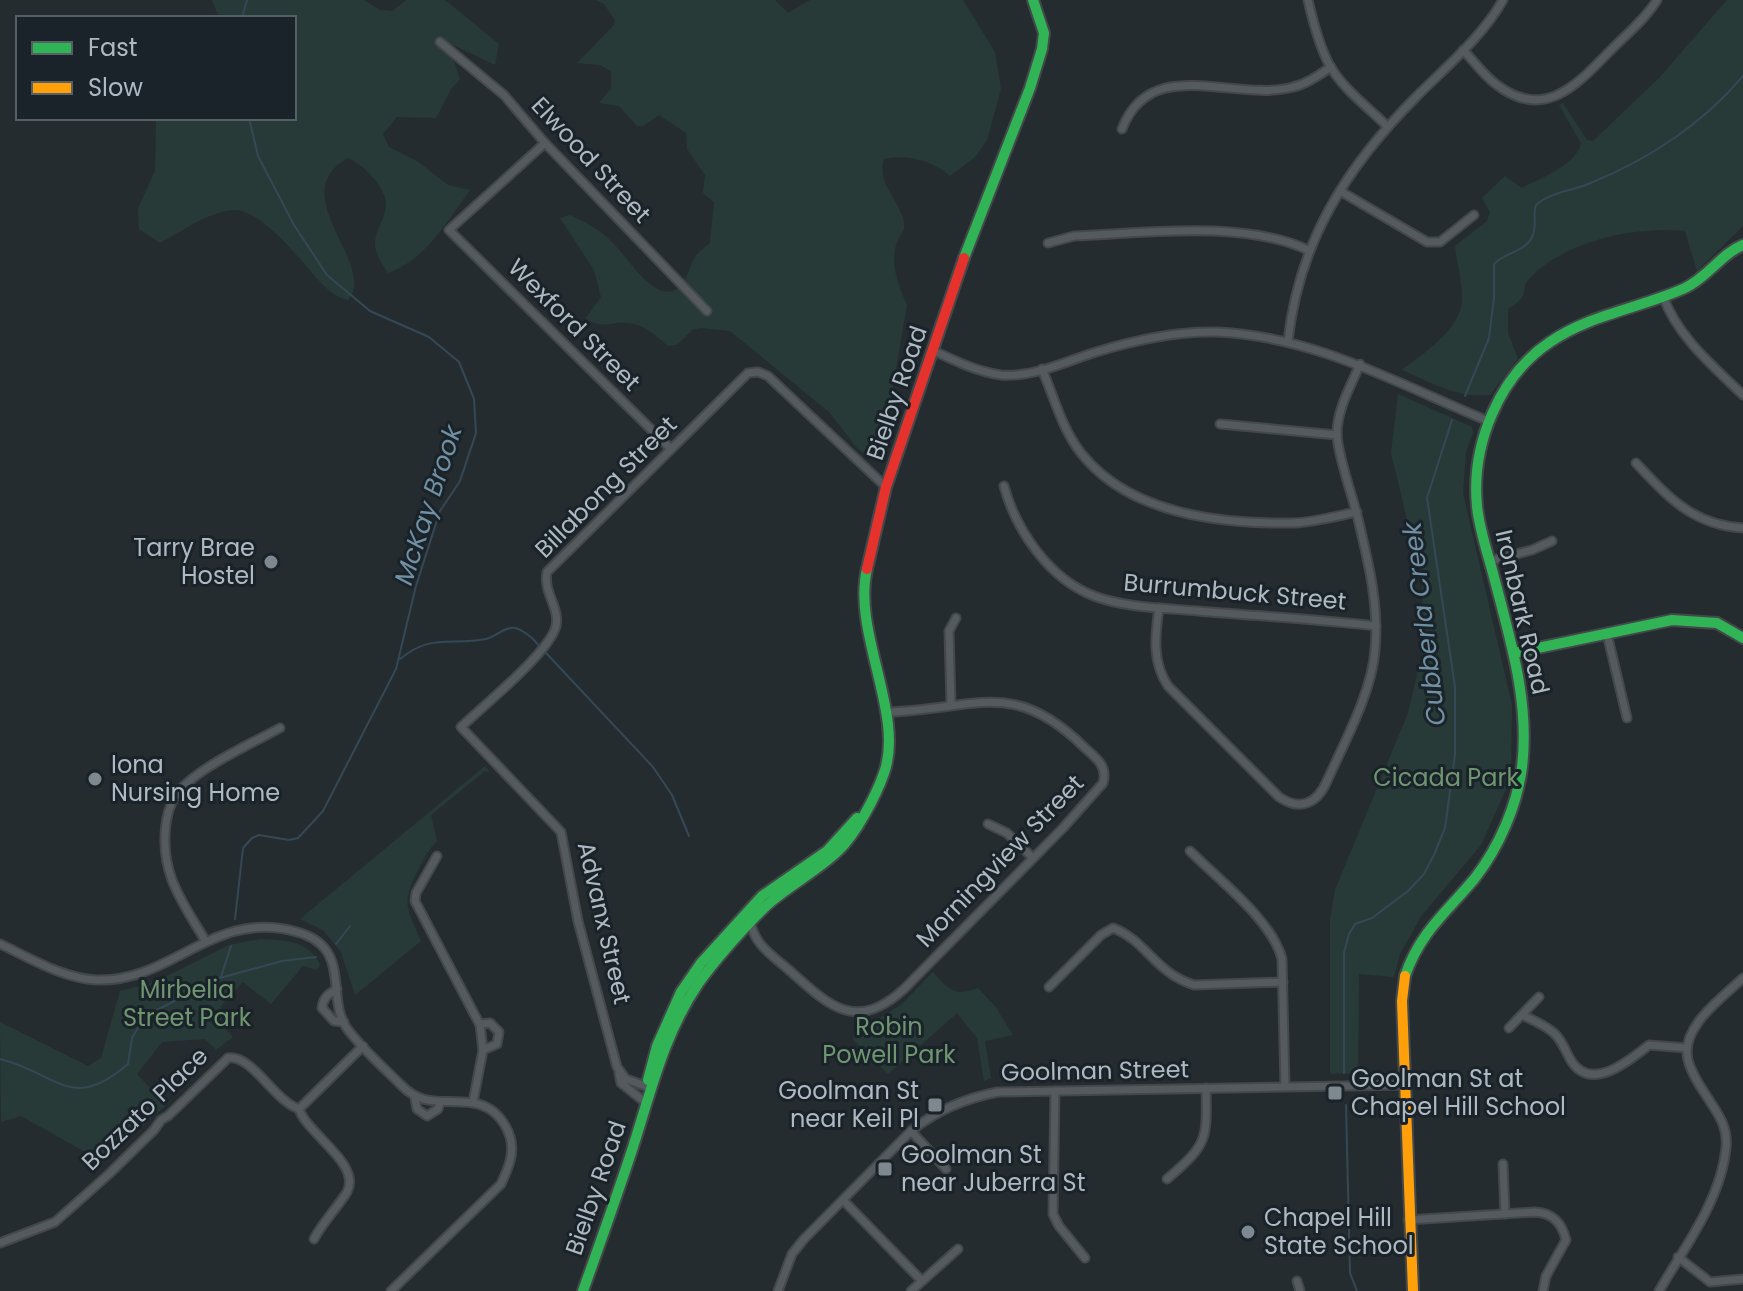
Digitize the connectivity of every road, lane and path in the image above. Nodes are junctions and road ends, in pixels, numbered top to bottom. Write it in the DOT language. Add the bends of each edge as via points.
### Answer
graph roads {
  1 [pos="1033,0"];
  2 [pos="1308,0"];
  3 [pos="1503,0"];
  4 [pos="1657,0"];
  5 [pos="440,42"];
  6 [pos="1463,50"];
  7 [pos="1331,67"];
  8 [pos="1387,126"];
  9 [pos="1122,129"];
  10 [pos="545,143"];
  11 [pos="1340,191"];
  12 [pos="1474,215"];
  13 [pos="1048,243"];
  14 [pos="1743,245"];
  15 [pos="1308,250"];
  16 [pos="1663,296"];
  17 [pos="707,311"];
  18 [pos="1288,341"];
  19 [pos="932,350"];
  20 [pos="1360,364"];
  21 [pos="1042,369"];
  22 [pos="1743,395"];
  23 [pos="1488,421"];
  24 [pos="1220,424"];
  25 [pos="1337,435"];
  26 [pos="671,449"];
  27 [pos="1636,463"];
  28 [pos="1004,486"];
  29 [pos="886,487"];
  30 [pos="1357,512"];
  31 [pos="1743,528"];
  32 [pos="1552,541"];
  33 [pos="1489,561"];
  34 [pos="1159,608"];
  35 [pos="956,618"];
  36 [pos="1376,626"];
  37 [pos="1607,634"];
  38 [pos="1743,638"];
  39 [pos="1514,653"];
  40 [pos="951,704"];
  41 [pos="885,712"];
  42 [pos="1627,718"];
  43 [pos="461,727"];
  44 [pos="280,728"];
  45 [pos="866,808"];
  46 [pos="988,824"];
  47 [pos="1190,851"];
  48 [pos="437,856"];
  49 [pos="1033,858"];
  50 [pos="751,924"];
  51 [pos="205,940"];
  52 [pos="735,940"];
  53 [pos="757,942"];
  54 [pos="0,944"];
  55 [pos="1743,978"];
  56 [pos="1283,982"];
  57 [pos="1049,987"];
  58 [pos="337,989"];
  59 [pos="1539,997"];
  60 [pos="1522,1015"];
  61 [pos="344,1022"];
  62 [pos="480,1024"];
  63 [pos="1509,1028"];
  64 [pos="363,1046"];
  65 [pos="1687,1048"];
  66 [pos="483,1050"];
  67 [pos="619,1071"];
  68 [pos="1405,1085"];
  69 [pos="1285,1086"];
  70 [pos="1206,1088"];
  71 [pos="1055,1091"];
  72 [pos="647,1096"];
  73 [pos="415,1098"];
  74 [pos="440,1102"];
  75 [pos="473,1102"];
  76 [pos="299,1109"];
  77 [pos="911,1131"];
  78 [pos="1503,1164"];
  79 [pos="946,1169"];
  80 [pos="1167,1179"];
  81 [pos="843,1200"];
  82 [pos="1505,1214"];
  83 [pos="1408,1220"];
  84 [pos="314,1239"];
  85 [pos="0,1243"];
  86 [pos="958,1249"];
  87 [pos="1678,1257"];
  88 [pos="1085,1258"];
  89 [pos="1743,1279"];
  90 [pos="921,1280"];
  91 [pos="1297,1281"];
  92 [pos="391,1291"];
  93 [pos="583,1291"];
  94 [pos="778,1291"];
  95 [pos="911,1291"];
  96 [pos="1300,1291"];
  97 [pos="1413,1291"];
  98 [pos="1543,1291"];
  99 [pos="1659,1291"];
  1 -- 19 [label="street, Bielby Road" via="1044,33 1042,49"];
  2 -- 7 [label="street"];
  3 -- 6 [label="street"];
  4 -- 6 [label="street" via="1583,79 1548,99 1532,100 1496,85"];
  5 -- 10 [label="street, Elwood Street" via="504,95"];
  6 -- 8 [label="street"];
  7 -- 8 [label="street"];
  7 -- 9 [label="street" via="1292,88 1179,85 1152,93 1138,101"];
  8 -- 11 [label="street"];
  10 -- 17 [label="street, Elwood Street"];
  10 -- 26 [label="street, Wexford Street" via="449,230"];
  11 -- 12 [label="street" via="1427,242 1440,242"];
  11 -- 15 [label="street"];
  13 -- 15 [label="street" via="1074,236 1233,232 1265,234"];
  14 -- 16 [label="street, Ironbark Road" via="1698,281"];
  15 -- 18 [label="street"];
  16 -- 22 [label="street" via="1681,330"];
  16 -- 23 [label="street, Ironbark Road" via="1556,338 1513,378"];
  18 -- 20 [label="street"];
  18 -- 21 [label="street" via="1237,333 1170,334"];
  19 -- 21 [label="street" via="1001,375"];
  19 -- 29 [label="street, Bielby Road"];
  20 -- 23 [label="street"];
  20 -- 25 [label="street" via="1343,401"];
  21 -- 30 [label="street" via="1080,452 1109,480 1151,504 1184,514 1291,523"];
  23 -- 33 [label="street, Ironbark Road" via="1476,479"];
  24 -- 25 [label="street"];
  25 -- 30 [label="street"];
  26 -- 29 [label="street, Billabong Street" via="748,373 758,372"];
  26 -- 43 [label="street, Billabong Street" via="547,572 545,584 557,617 553,633"];
  27 -- 31 [label="street" via="1693,515 1719,527"];
  28 -- 34 [label="street, Burrumbuck Street" via="1011,510 1055,571 1092,596"];
  29 -- 41 [label="street, Bielby Road" via="863,584"];
  30 -- 36 [label="street" via="1372,574"];
  32 -- 33 [label="street"];
  33 -- 39 [label="street, Ironbark Road"];
  34 -- 36 [label="street, Burrumbuck Street"];
  34 -- 36 [label="street" via="1156,656 1168,686 1279,797 1301,805 1314,801 1325,786 1363,696"];
  35 -- 40 [label="street" via="949,631"];
  37 -- 38 [label="street" via="1692,620 1717,623"];
  37 -- 39 [label="street"];
  37 -- 42 [label="street"];
  39 -- 68 [label="street, Ironbark Road" via="1525,719 1518,788 1486,862 1422,936 1408,961 1402,1001"];
  40 -- 41 [label="street, Morningview Street"];
  40 -- 49 [label="street, Morningview Street" via="1027,706 1068,731 1102,764 1103,783"];
  41 -- 45 [label="street, Bielby Road" via="885,771"];
  43 -- 67 [label="street, Advanx Street" via="561,832 578,921"];
  44 -- 51 [label="street" via="194,777 178,791 168,811 171,878"];
  45 -- 50 [label="street, Bielby Road" via="838,851 779,894"];
  45 -- 72 [label="street, Bielby Road" via="827,851 762,896 701,963 681,992 657,1046"];
  46 -- 49 [label="street" via="1007,833"];
  47 -- 56 [label="street" via="1278,943"];
  48 -- 62 [label="street" via="415,901"];
  49 -- 53 [label="street, Morningview Street" via="904,989 870,1011 853,1013 823,1001"];
  50 -- 52 [label="street, Bielby Road"];
  50 -- 53 [label="street, Morningview Street"];
  51 -- 54 [label="street" via="141,973 95,980 65,974"];
  51 -- 58 [label="street" via="267,926 299,932 328,955"];
  52 -- 53 [label="street"];
  52 -- 72 [label="street, Bielby Road" via="684,1006"];
  55 -- 65 [label="street" via="1697,1024"];
  56 -- 57 [label="street" via="1181,981 1113,928"];
  56 -- 69 [label="street"];
  58 -- 61 [label="street"];
  58 -- 61 [label="street" via="322,1008 334,1021"];
  59 -- 60 [label="street"];
  60 -- 63 [label="street"];
  60 -- 65 [label="street" via="1556,1035 1573,1063 1589,1075 1627,1062 1649,1045"];
  61 -- 64 [label="street"];
  62 -- 66 [label="street"];
  62 -- 66 [label="street" via="490,1023 499,1032 497,1044"];
  64 -- 73 [label="street"];
  64 -- 76 [label="street"];
  65 -- 87 [label="street" via="1695,1078 1724,1124 1726,1147 1707,1209"];
  66 -- 75 [label="street"];
  67 -- 72 [label="street"];
  67 -- 72 [label="street, Advanx Street" via="621,1083"];
  68 -- 69 [label="street, Goolman Street"];
  68 -- 83 [label="street, Ironbark Road"];
  69 -- 70 [label="street, Goolman Street"];
  70 -- 71 [label="street, Goolman Street"];
  70 -- 80 [label="street" via="1206,1137 1192,1158"];
  71 -- 77 [label="street, Goolman Street" via="984,1095 937,1113"];
  71 -- 88 [label="street" via="1053,1214"];
  72 -- 93 [label="street, Bielby Road"];
  73 -- 74 [label="street"];
  73 -- 74 [label="street" via="417,1109 427,1116"];
  74 -- 75 [label="street"];
  75 -- 92 [label="street" via="488,1107 504,1123 512,1141 511,1161 501,1184"];
  76 -- 84 [label="street, Bozzato Place" via="302,1120 346,1166 349,1177 348,1189"];
  76 -- 85 [label="street, Bozzato Place" via="288,1105 244,1061 228,1058 55,1222"];
  77 -- 79 [label="street"];
  77 -- 81 [label="street, Goolman Street"];
  78 -- 82 [label="street"];
  81 -- 90 [label="street"];
  81 -- 94 [label="street, Goolman Street" via="792,1254"];
  82 -- 83 [label="street"];
  82 -- 98 [label="street" via="1544,1212 1564,1231 1564,1246"];
  83 -- 97 [label="street, Ironbark Road"];
  86 -- 90 [label="street"];
  87 -- 89 [label="street" via="1710,1282"];
  87 -- 99 [label="street"];
  90 -- 95 [label="street"];
  91 -- 96 [label="street"];
}
